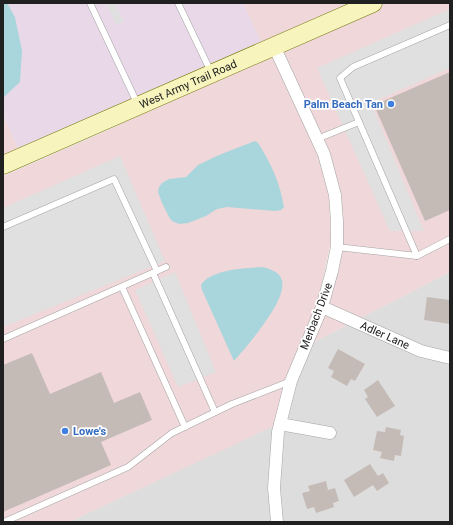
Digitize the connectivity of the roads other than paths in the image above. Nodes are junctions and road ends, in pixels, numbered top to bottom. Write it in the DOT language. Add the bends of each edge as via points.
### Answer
graph roads {
  1 [pos="90,3"];
  2 [pos="178,3"];
  3 [pos="373,3"];
  4 [pos="450,25"];
  5 [pos="274,46"];
  6 [pos="211,74"];
  7 [pos="138,106"];
  8 [pos="358,122"];
  9 [pos="317,139"];
  10 [pos="3,165"];
  11 [pos="3,227"];
  12 [pos="450,239"];
  13 [pos="336,247"];
  14 [pos="417,256"];
  15 [pos="166,267"];
  16 [pos="155,272"];
  17 [pos="122,287"];
  18 [pos="322,307"];
  19 [pos="3,339"];
  20 [pos="450,358"];
  21 [pos="291,381"];
  22 [pos="215,412"];
  23 [pos="280,424"];
  24 [pos="185,427"];
  25 [pos="330,433"];
  26 [pos="4,522"];
  27 [pos="277,522"];
  1 -- 7 [label="lane"];
  2 -- 6 [label="lane"];
  3 -- 5 [label="main road, West Army Trail Road"];
  4 -- 8 [label="lane" via="353,67 340,78"];
  5 -- 6 [label="main road, West Army Trail Road"];
  5 -- 9 [label="street, Merbach Drive"];
  6 -- 7 [label="main road, West Army Trail Road"];
  7 -- 10 [label="main road, West Army Trail Road"];
  8 -- 9 [label="lane"];
  8 -- 14 [label="lane"];
  9 -- 13 [label="street, Merbach Drive" via="324,154 335,195"];
  11 -- 16 [label="lane" via="114,179"];
  12 -- 14 [label="lane"];
  13 -- 14 [label="lane"];
  13 -- 18 [label="street, Merbach Drive"];
  15 -- 16 [label="lane"];
  16 -- 17 [label="lane"];
  16 -- 22 [label="lane"];
  17 -- 19 [label="lane"];
  17 -- 24 [label="lane"];
  18 -- 20 [label="street, Adler Lane" via="421,352"];
  18 -- 21 [label="street, Merbach Drive"];
  21 -- 22 [label="lane"];
  21 -- 23 [label="street, Merbach Drive"];
  22 -- 24 [label="lane"];
  23 -- 25 [label="street"];
  23 -- 27 [label="street, Merbach Drive" via="274,488"];
  24 -- 26 [label="lane" via="172,433 128,467"];
}
